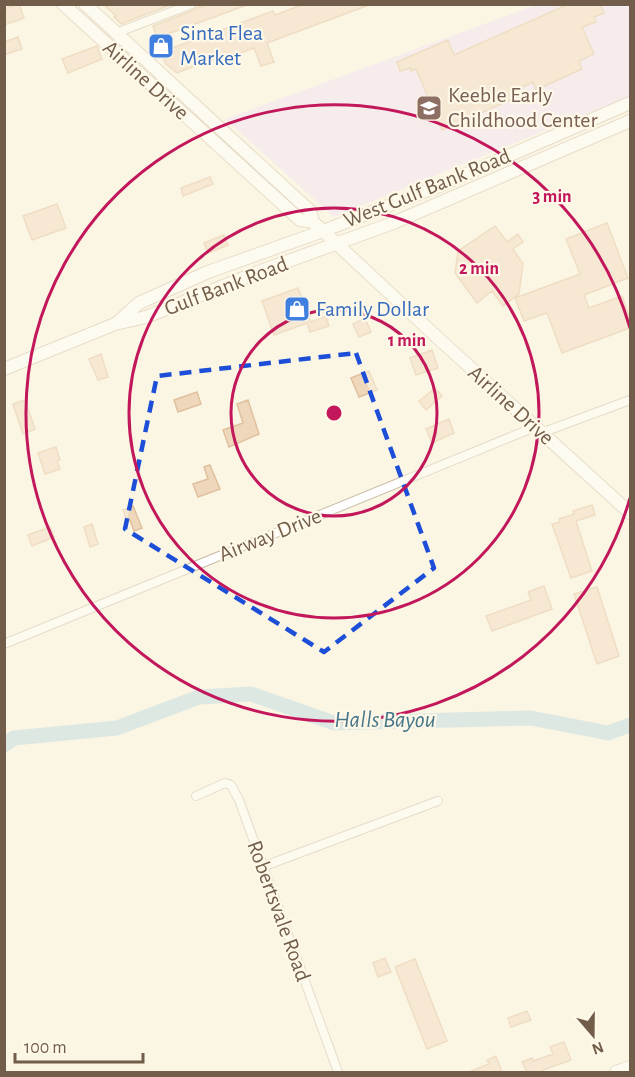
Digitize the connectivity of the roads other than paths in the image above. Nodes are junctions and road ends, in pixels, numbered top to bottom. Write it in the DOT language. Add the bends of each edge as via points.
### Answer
graph roads {
  1 [pos="63,4"];
  2 [pos="84,4"];
  3 [pos="192,4"];
  4 [pos="116,33"];
  5 [pos="630,103"];
  6 [pos="630,121"];
  7 [pos="313,222"];
  8 [pos="323,231"];
  9 [pos="336,244"];
  10 [pos="115,324"];
  11 [pos="4,369"];
  12 [pos="630,400"];
  13 [pos="538,430"];
  14 [pos="630,513"];
  15 [pos="4,644"];
  16 [pos="196,796"];
  17 [pos="438,801"];
  18 [pos="262,867"];
  19 [pos="630,1067"];
  20 [pos="338,1072"];
  21 [pos="616,1072"];
  1 -- 7 [label="main road, Airline Drive" via="300,220"];
  2 -- 4 [label="main road, Airline Drive"];
  3 -- 4 [label="street"];
  4 -- 7 [label="main road, Airline Drive" via="310,211"];
  5 -- 8 [label="main road, West Gulf Bank Road" via="439,186"];
  6 -- 9 [label="main road, West Gulf Bank Road" via="414,215"];
  7 -- 8 [label="main road, Airline Drive"];
  8 -- 9 [label="main road, Airline Drive"];
  8 -- 10 [label="main road, Gulf Bank Road" via="208,272 140,303"];
  9 -- 10 [label="main road, Gulf Bank Road" via="146,317"];
  9 -- 13 [label="main road, Airline Drive"];
  10 -- 11 [label="main road, Gulf Bank Road"];
  12 -- 13 [label="street, Airway Drive"];
  13 -- 14 [label="main road, Airline Drive"];
  13 -- 15 [label="street, Airway Drive"];
  16 -- 18 [label="street, Robertsvale Road" via="225,783 231,785"];
  17 -- 18 [label="street"];
  18 -- 20 [label="street, Robertsvale Road"];
  19 -- 21 [label="main road"];
}
